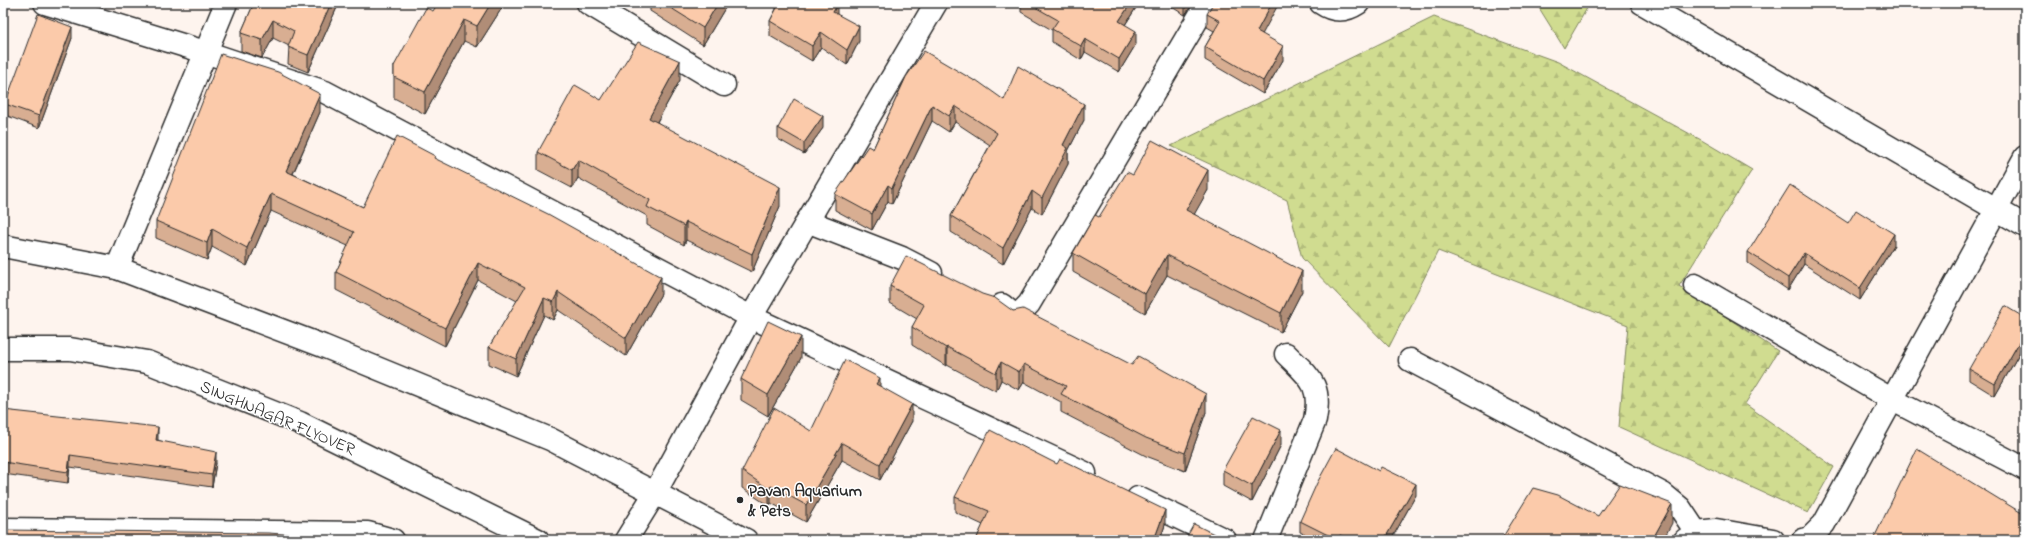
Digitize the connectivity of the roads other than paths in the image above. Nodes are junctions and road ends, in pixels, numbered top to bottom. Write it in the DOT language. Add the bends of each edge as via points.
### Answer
graph roads {
  1 [pos="46,3"];
  2 [pos="226,3"];
  3 [pos="588,3"];
  4 [pos="936,3"];
  5 [pos="1207,3"];
  6 [pos="1321,3"];
  7 [pos="1358,3"];
  8 [pos="1642,3"];
  9 [pos="206,52"];
  10 [pos="724,85"];
  11 [pos="2025,157"];
  12 [pos="1996,210"];
  13 [pos="807,221"];
  14 [pos="2025,226"];
  15 [pos="3,246"];
  16 [pos="117,268"];
  17 [pos="952,283"];
  18 [pos="1695,285"];
  19 [pos="980,297"];
  20 [pos="751,317"];
  21 [pos="3,349"];
  22 [pos="1286,354"];
  23 [pos="1410,360"];
  24 [pos="1891,399"];
  25 [pos="2025,469"];
  26 [pos="655,493"];
  27 [pos="3,529"];
  28 [pos="1691,536"];
  29 [pos="393,540"];
  30 [pos="538,540"];
  31 [pos="626,540"];
  32 [pos="746,540"];
  33 [pos="1225,540"];
  34 [pos="1266,540"];
  35 [pos="1773,540"];
  36 [pos="1803,540"];
  1 -- 9 [label="street"];
  2 -- 9 [label="street"];
  3 -- 10 [label="street"];
  4 -- 13 [label="street"];
  5 -- 19 [label="street" via="1029,304 1016,318 1001,304"];
  6 -- 7 [label="street" via="1328,8 1339,10 1348,9"];
  8 -- 12 [label="street"];
  9 -- 16 [label="street"];
  9 -- 20 [label="street" via="325,92"];
  11 -- 12 [label="street"];
  12 -- 14 [label="street"];
  12 -- 24 [label="street"];
  13 -- 17 [label="street" via="902,258"];
  13 -- 20 [label="street"];
  15 -- 16 [label="street"];
  16 -- 26 [label="street" via="330,349 550,439"];
  18 -- 24 [label="street"];
  20 -- 26 [label="street"];
  20 -- 33 [label="street"];
  21 -- 30 [label="street, SINGHNAGAR FLYOVER" via="70,349 147,362 300,423"];
  22 -- 34 [label="street" via="1308,375 1316,388 1318,402 1315,420"];
  23 -- 28 [label="street" via="1663,494 1680,508"];
  24 -- 25 [label="street"];
  24 -- 36 [label="street" via="1824,524 1810,538"];
  26 -- 31 [label="street"];
  26 -- 32 [label="street"];
  27 -- 29 [label="street" via="368,533"];
  28 -- 35 [label="street" via="1716,530"];
}
